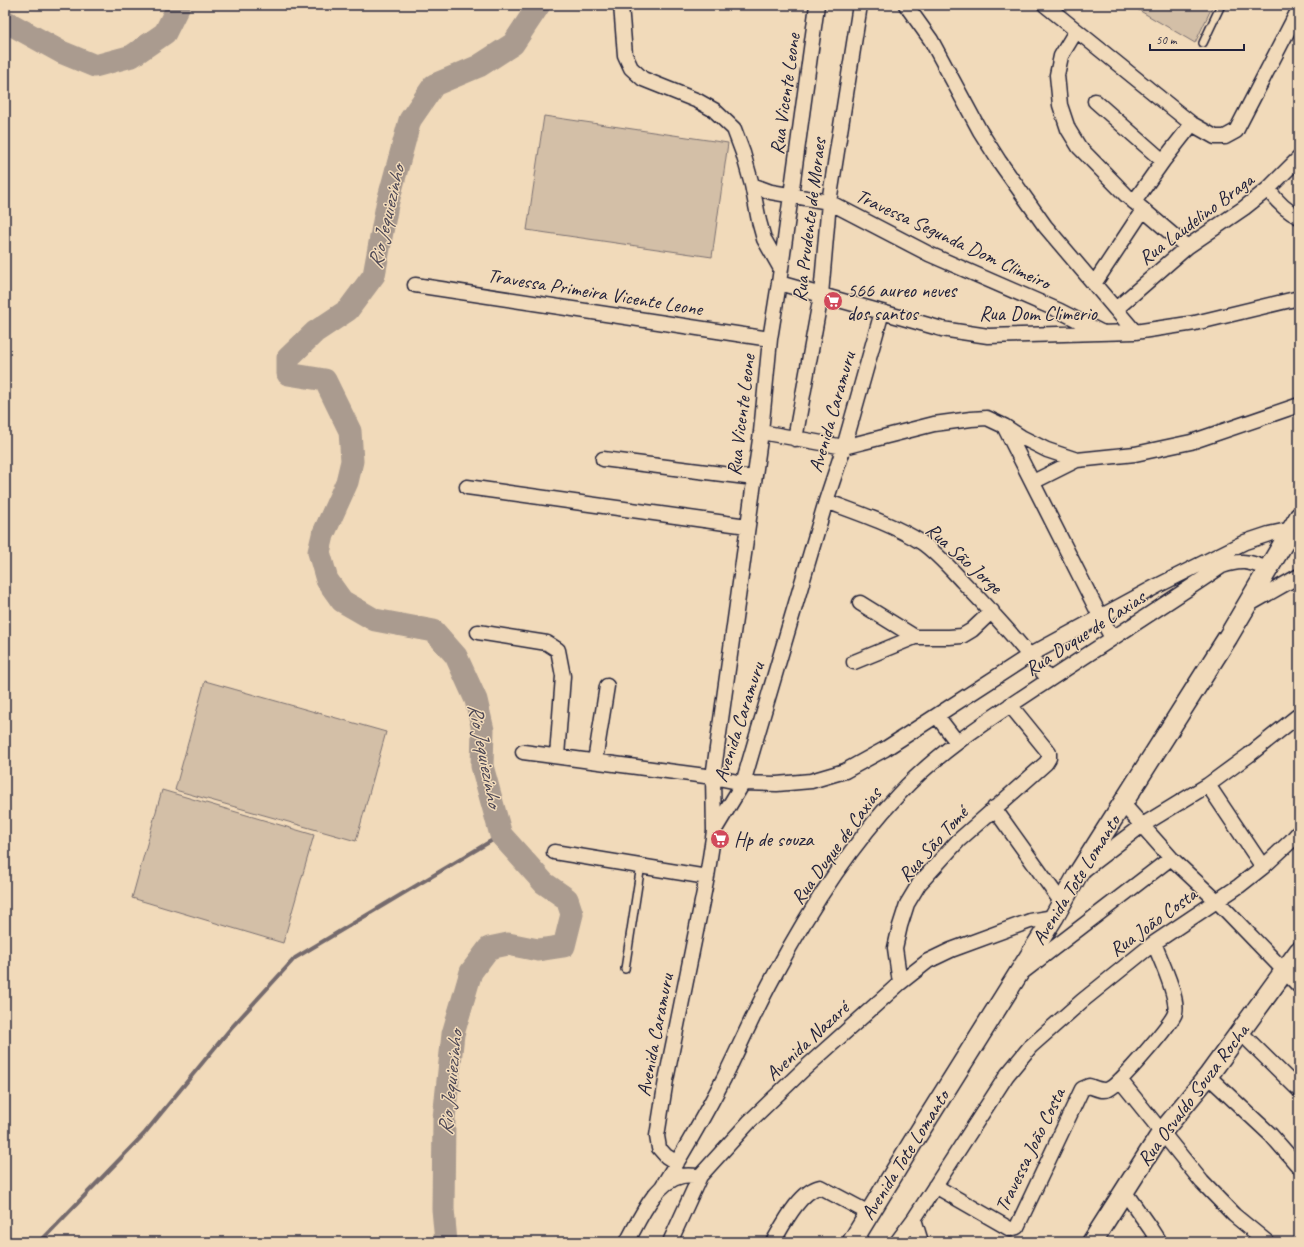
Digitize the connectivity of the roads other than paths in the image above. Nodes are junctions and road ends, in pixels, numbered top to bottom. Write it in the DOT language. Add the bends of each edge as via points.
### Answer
graph roads {
  1 [pos="621,5"];
  2 [pos="817,5"];
  3 [pos="860,5"];
  4 [pos="906,5"];
  5 [pos="1045,5"];
  6 [pos="1221,5"];
  7 [pos="1299,9"];
  8 [pos="1057,10"];
  9 [pos="1076,31"];
  10 [pos="1202,42"];
  11 [pos="1094,101"];
  12 [pos="1192,124"];
  13 [pos="1299,158"];
  14 [pos="1163,161"];
  15 [pos="752,185"];
  16 [pos="1268,190"];
  17 [pos="791,195"];
  18 [pos="829,202"];
  19 [pos="1139,206"];
  20 [pos="1299,217"];
  21 [pos="1187,247"];
  22 [pos="781,269"];
  23 [pos="779,283"];
  24 [pos="1094,284"];
  25 [pos="414,286"];
  26 [pos="821,294"];
  27 [pos="1299,298"];
  28 [pos="1116,310"];
  29 [pos="882,312"];
  30 [pos="1103,332"];
  31 [pos="1135,332"];
  32 [pos="770,339"];
  33 [pos="1299,406"];
  34 [pos="1004,426"];
  35 [pos="761,432"];
  36 [pos="795,439"];
  37 [pos="844,447"];
  38 [pos="603,459"];
  39 [pos="1077,460"];
  40 [pos="754,478"];
  41 [pos="1033,482"];
  42 [pos="467,487"];
  43 [pos="826,501"];
  44 [pos="1296,523"];
  45 [pos="747,526"];
  46 [pos="1221,561"];
  47 [pos="1269,569"];
  48 [pos="1299,576"];
  49 [pos="860,603"];
  50 [pos="1248,605"];
  51 [pos="992,611"];
  52 [pos="1101,618"];
  53 [pos="478,632"];
  54 [pos="915,637"];
  55 [pos="1112,638"];
  56 [pos="1030,655"];
  57 [pos="854,662"];
  58 [pos="1048,680"];
  59 [pos="607,686"];
  60 [pos="1010,705"];
  61 [pos="937,716"];
  62 [pos="1296,721"];
  63 [pos="957,742"];
  64 [pos="523,752"];
  65 [pos="557,756"];
  66 [pos="595,761"];
  67 [pos="713,777"];
  68 [pos="743,783"];
  69 [pos="1208,785"];
  70 [pos="1122,804"];
  71 [pos="994,808"];
  72 [pos="1142,826"];
  73 [pos="714,831"];
  74 [pos="1299,832"];
  75 [pos="554,852"];
  76 [pos="1171,858"];
  77 [pos="641,865"];
  78 [pos="1263,867"];
  79 [pos="1078,874"];
  80 [pos="707,877"];
  81 [pos="1217,901"];
  82 [pos="1058,910"];
  83 [pos="1154,943"];
  84 [pos="1299,951"];
  85 [pos="626,969"];
  86 [pos="1284,971"];
  87 [pos="1015,978"];
  88 [pos="900,983"];
  89 [pos="1299,986"];
  90 [pos="1240,1032"];
  91 [pos="1208,1076"];
  92 [pos="1120,1080"];
  93 [pos="1299,1090"];
  94 [pos="1162,1132"];
  95 [pos="677,1163"];
  96 [pos="1299,1167"];
  97 [pos="700,1176"];
  98 [pos="935,1186"];
  99 [pos="662,1187"];
  100 [pos="1124,1191"];
  101 [pos="869,1213"];
  102 [pos="914,1219"];
  103 [pos="628,1242"];
  104 [pos="670,1242"];
  105 [pos="773,1242"];
  106 [pos="852,1242"];
  107 [pos="897,1242"];
  108 [pos="921,1242"];
  109 [pos="1092,1242"];
  110 [pos="1159,1242"];
  111 [pos="1267,1242"];
  1 -- 15 [label="street" via="626,55 631,68 642,79 714,110 729,124 734,129"];
  2 -- 17 [label="street, Rua Vicente Leone"];
  3 -- 18 [label="street, Rua Prudente de Moraes"];
  4 -- 24 [label="street" via="931,40 998,161 1045,226"];
  5 -- 8 [label="street"];
  6 -- 10 [label="lane"];
  7 -- 12 [label="street" via="1236,131 1225,137 1215,138"];
  8 -- 9 [label="street"];
  9 -- 12 [label="street"];
  9 -- 19 [label="street" via="1062,56 1057,74 1060,104 1068,128 1079,147"];
  11 -- 14 [label="street"];
  12 -- 14 [label="street"];
  13 -- 16 [label="street, Rua Laudelino Braga"];
  14 -- 19 [label="street"];
  15 -- 17 [label="street, Travessa Segunda Dom Climeiro" via="771,192"];
  15 -- 22 [label="street" via="764,239"];
  16 -- 20 [label="street" via="1278,203"];
  16 -- 21 [label="street, Rua Laudelino Braga"];
  17 -- 18 [label="street, Travessa Segunda Dom Climeiro"];
  17 -- 22 [label="street, Rua Vicente Leone"];
  18 -- 26 [label="street, Rua Prudente de Moraes"];
  18 -- 30 [label="street, Travessa Segunda Dom Climeiro" via="929,254"];
  19 -- 21 [label="street"];
  19 -- 24 [label="street"];
  21 -- 28 [label="street, Rua Laudelino Braga"];
  22 -- 23 [label="street, Rua Vicente Leone"];
  23 -- 26 [label="street, Rua Dom Climerio"];
  23 -- 32 [label="street, Rua Vicente Leone"];
  24 -- 28 [label="street"];
  25 -- 32 [label="street, Travessa Primeira Vicente Leone"];
  26 -- 29 [label="street, Rua Dom Climerio"];
  26 -- 36 [label="street, Rua Prudente de Moraes"];
  27 -- 31 [label="street, Rua Dom Climerio" via="1195,323"];
  28 -- 31 [label="street"];
  29 -- 30 [label="street, Rua Dom Climerio" via="942,329 988,336"];
  29 -- 37 [label="street, Avenida Caramuru"];
  30 -- 31 [label="street, Rua Dom Climerio"];
  32 -- 35 [label="street, Rua Vicente Leone"];
  33 -- 39 [label="street" via="1191,442 1135,454"];
  34 -- 37 [label="street" via="987,418 971,418 934,424"];
  34 -- 39 [label="street" via="1047,450"];
  34 -- 41 [label="street"];
  35 -- 36 [label="street"];
  35 -- 40 [label="street, Rua Vicente Leone"];
  36 -- 37 [label="street"];
  37 -- 43 [label="street, Avenida Caramuru"];
  38 -- 40 [label="street"];
  39 -- 41 [label="street"];
  40 -- 45 [label="street, Rua Vicente Leone"];
  41 -- 52 [label="street"];
  42 -- 45 [label="street"];
  43 -- 51 [label="street, Rua São Jorge" via="903,531 922,543"];
  43 -- 68 [label="street, Avenida Caramuru"];
  44 -- 46 [label="street, Rua Duque de Caxias" via="1251,540"];
  44 -- 47 [label="main road, Avenida Tote Lomanto"];
  45 -- 67 [label="street, Rua Vicente Leone"];
  46 -- 47 [label="street, Rua Duque de Caxias" via="1251,562"];
  46 -- 52 [label="street, Rua Duque de Caxias" via="1157,586"];
  46 -- 55 [label="street, Rua Duque de Caxias" via="1153,612"];
  47 -- 50 [label="main road, Avenida Tote Lomanto"];
  48 -- 50 [label="street"];
  49 -- 54 [label="street"];
  50 -- 70 [label="main road, Avenida Tote Lomanto"];
  51 -- 54 [label="street" via="962,636"];
  51 -- 56 [label="street, Rua São Jorge"];
  52 -- 55 [label="street"];
  52 -- 56 [label="street, Rua Duque de Caxias"];
  53 -- 65 [label="street" via="547,643 558,650 562,676"];
  54 -- 57 [label="street"];
  55 -- 58 [label="street, Rua Duque de Caxias"];
  56 -- 58 [label="street, Rua São Jorge"];
  56 -- 61 [label="street, Rua Duque de Caxias"];
  58 -- 60 [label="street, Rua Duque de Caxias"];
  59 -- 66 [label="street"];
  60 -- 63 [label="street, Rua Duque de Caxias"];
  60 -- 71 [label="street, Rua São Tomé" via="1049,753 1049,758"];
  61 -- 63 [label="street"];
  61 -- 68 [label="street, Rua Duque de Caxias" via="845,771 811,780 778,784"];
  62 -- 69 [label="street"];
  63 -- 95 [label="street, Rua Duque de Caxias" via="900,792 866,832 819,897 774,975 724,1079"];
  64 -- 65 [label="street, Rua Duque de Caxias"];
  65 -- 66 [label="street, Rua Duque de Caxias"];
  66 -- 67 [label="street, Rua Duque de Caxias"];
  67 -- 68 [label="street, Rua Duque de Caxias"];
  67 -- 73 [label="street, Rua Vicente Leone"];
  68 -- 73 [label="street, Avenida Caramuru"];
  69 -- 72 [label="street"];
  69 -- 78 [label="street"];
  70 -- 72 [label="street"];
  70 -- 79 [label="main road, Avenida Tote Lomanto"];
  71 -- 82 [label="street"];
  71 -- 88 [label="street, Rua São Tomé" via="958,841 919,884 907,904 895,948"];
  72 -- 76 [label="street"];
  72 -- 79 [label="street"];
  73 -- 80 [label="street, Avenida Caramuru"];
  74 -- 78 [label="street, Rua João Costa"];
  75 -- 77 [label="street"];
  76 -- 81 [label="street"];
  76 -- 87 [label="street"];
  77 -- 80 [label="street"];
  77 -- 85 [label="lane"];
  78 -- 81 [label="street, Rua João Costa"];
  79 -- 82 [label="main road, Avenida Tote Lomanto"];
  80 -- 95 [label="street, Avenida Caramuru" via="656,1136 659,1148"];
  81 -- 83 [label="street, Rua João Costa"];
  81 -- 86 [label="street"];
  82 -- 87 [label="main road, Avenida Tote Lomanto"];
  82 -- 88 [label="street, Avenida Nazaré" via="951,950 928,961"];
  83 -- 92 [label="street, Travessa João Costa" via="1174,996 1175,1013 1167,1026"];
  83 -- 98 [label="street, Rua João Costa" via="1030,1047 1007,1075"];
  84 -- 86 [label="main road, Rua Osvaldo Souza Rocha"];
  86 -- 89 [label="street"];
  86 -- 90 [label="main road, Rua Osvaldo Souza Rocha"];
  87 -- 101 [label="main road, Avenida Tote Lomanto"];
  88 -- 97 [label="street, Avenida Nazaré" via="750,1121"];
  90 -- 91 [label="main road, Rua Osvaldo Souza Rocha"];
  90 -- 93 [label="street"];
  91 -- 94 [label="main road, Rua Osvaldo Souza Rocha"];
  91 -- 96 [label="street" via="1271,1135"];
  92 -- 94 [label="street"];
  92 -- 98 [label="street, Travessa João Costa" via="1111,1089 1088,1086 1082,1090 1017,1227 1010,1229"];
  94 -- 100 [label="main road, Rua Osvaldo Souza Rocha"];
  94 -- 111 [label="street" via="1234,1215"];
  95 -- 99 [label="street, Rua Duque de Caxias"];
  97 -- 99 [label="street" via="681,1176"];
  97 -- 104 [label="street, Avenida Nazaré"];
  98 -- 102 [label="street, Rua João Costa"];
  99 -- 103 [label="street" via="652,1199"];
  100 -- 109 [label="main road, Rua Osvaldo Souza Rocha"];
  100 -- 110 [label="street"];
  101 -- 105 [label="street" via="820,1187 814,1188 799,1201"];
  101 -- 106 [label="main road, Avenida Tote Lomanto"];
  102 -- 107 [label="street, Rua João Costa"];
  102 -- 108 [label="street"];
}
